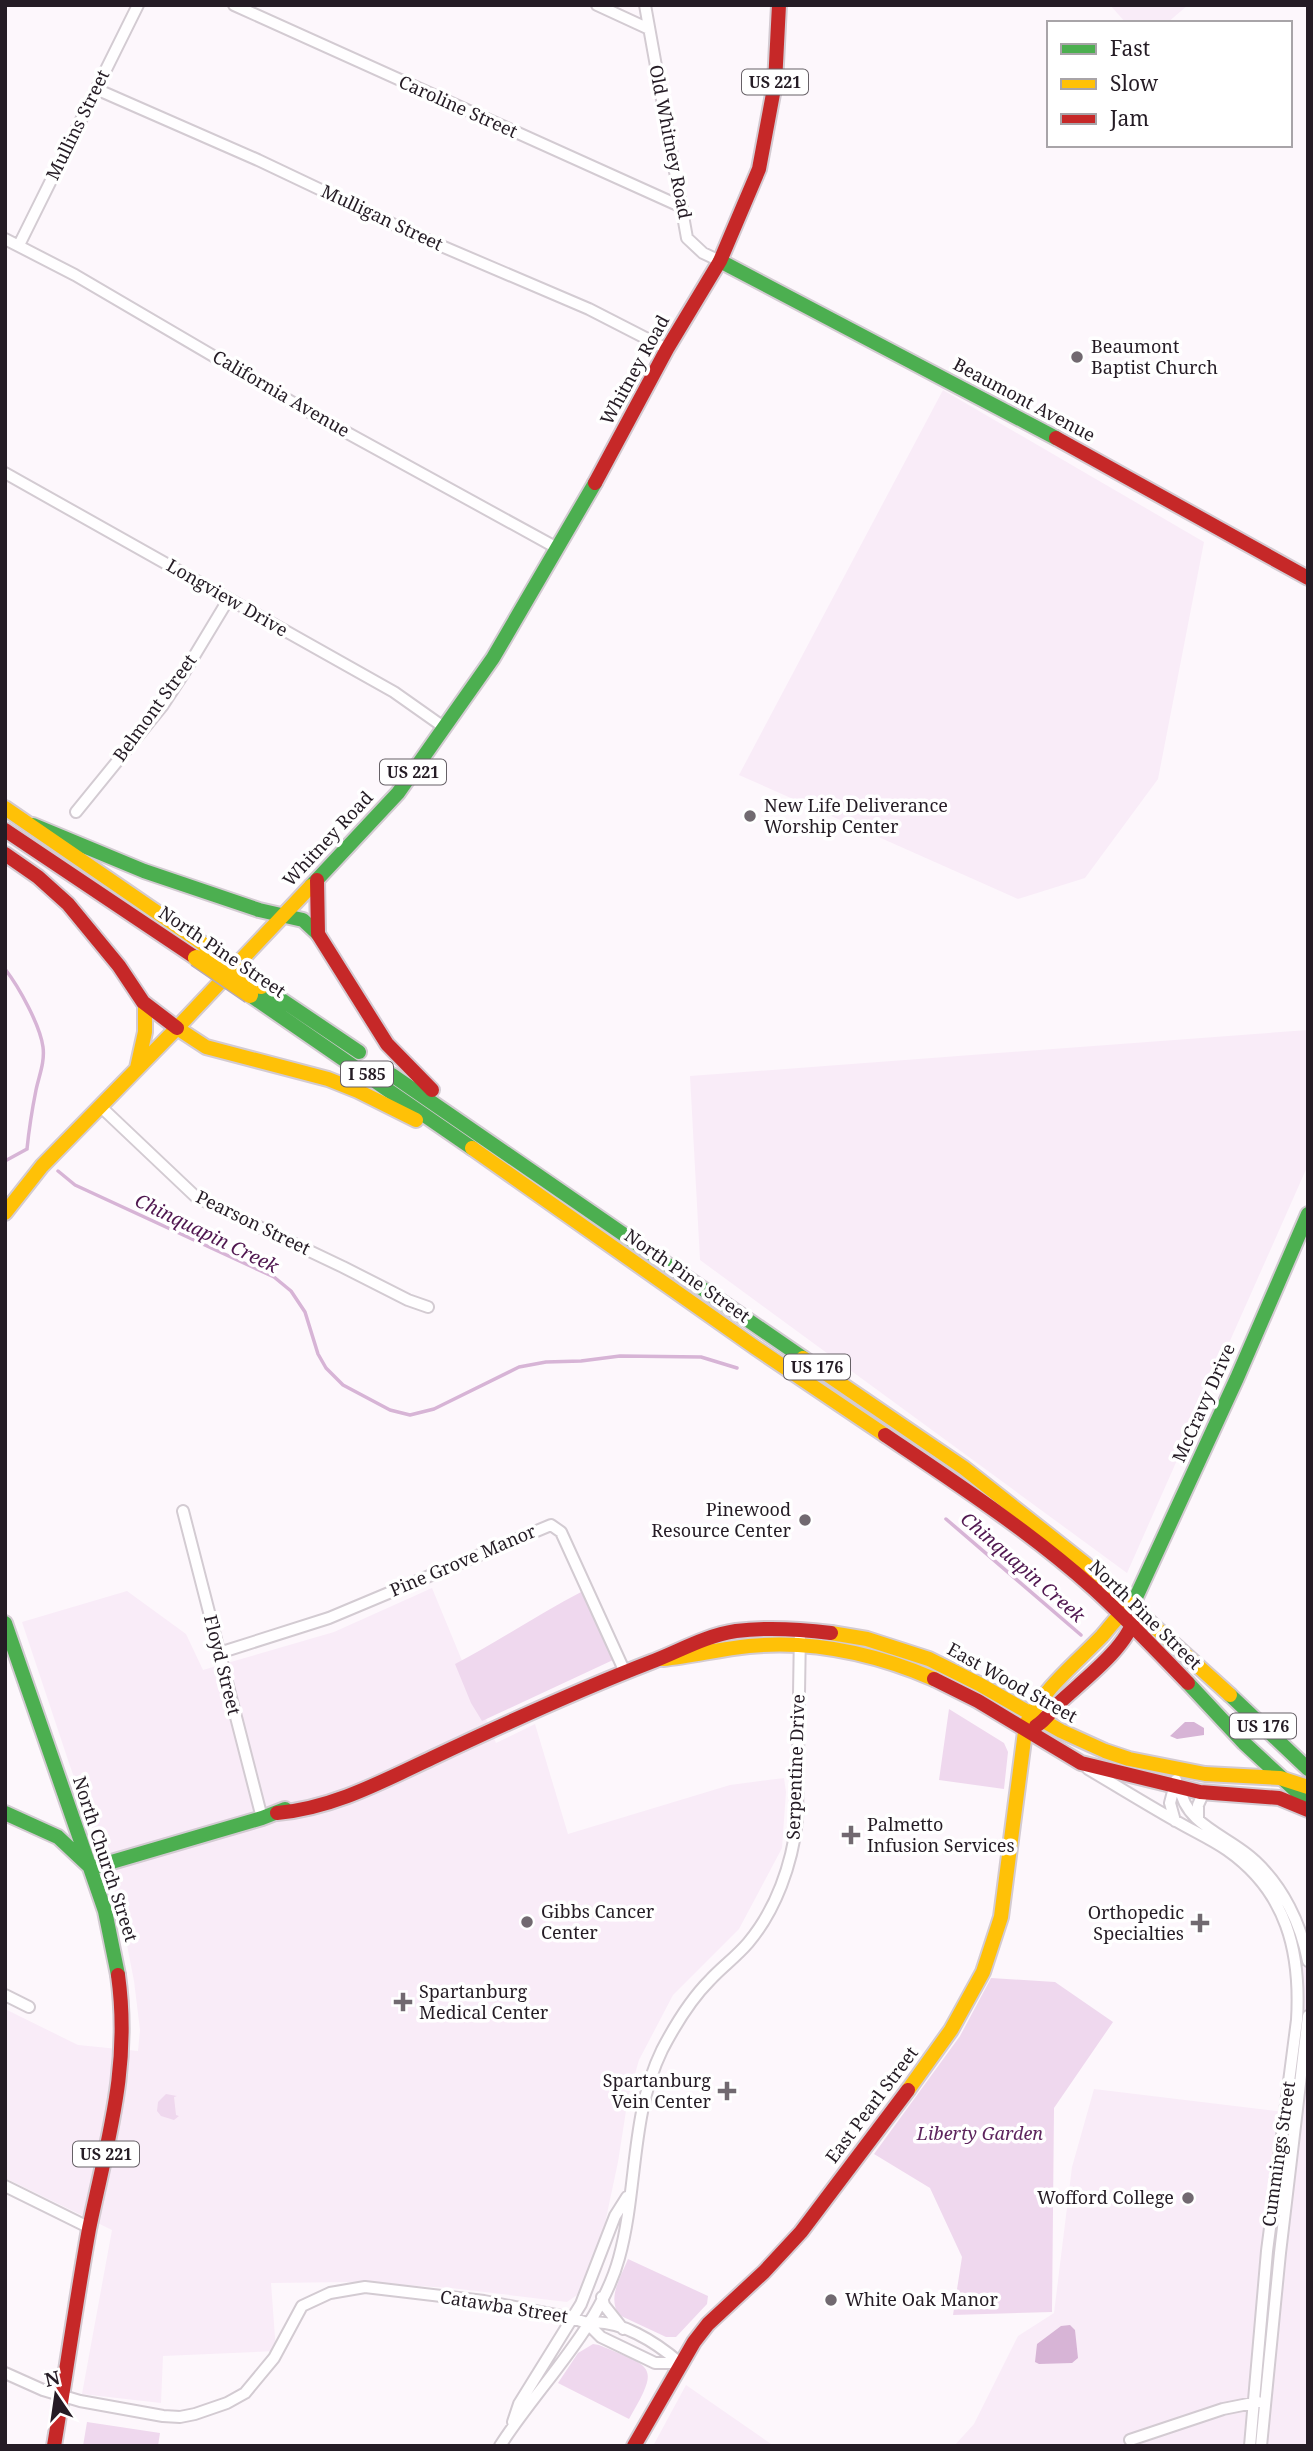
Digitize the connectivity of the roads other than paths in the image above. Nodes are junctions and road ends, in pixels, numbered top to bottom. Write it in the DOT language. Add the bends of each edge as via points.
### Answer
graph roads {
  1 [pos="138,5"];
  2 [pos="234,5"];
  3 [pos="597,5"];
  4 [pos="645,5"];
  5 [pos="779,5"];
  6 [pos="649,30"];
  7 [pos="96,89"];
  8 [pos="682,207"];
  9 [pos="5,239"];
  10 [pos="19,245"];
  11 [pos="720,261"];
  12 [pos="667,349"];
  13 [pos="5,473"];
  14 [pos="557,548"];
  15 [pos="1308,578"];
  16 [pos="228,600"];
  17 [pos="445,728"];
  18 [pos="5,808"];
  19 [pos="76,812"];
  20 [pos="33,825"];
  21 [pos="5,830"];
  22 [pos="5,854"];
  23 [pos="317,880"];
  24 [pos="283,915"];
  25 [pos="318,934"];
  26 [pos="201,952"];
  27 [pos="256,990"];
  28 [pos="145,1005"];
  29 [pos="177,1028"];
  30 [pos="137,1068"];
  31 [pos="100,1106"];
  32 [pos="491,1142"];
  33 [pos="482,1156"];
  34 [pos="5,1213"];
  35 [pos="1308,1214"];
  36 [pos="428,1307"];
  37 [pos="183,1511"];
  38 [pos="1126,1610"];
  39 [pos="5,1623"];
  40 [pos="1132,1626"];
  41 [pos="800,1638"];
  42 [pos="219,1653"];
  43 [pos="624,1670"];
  44 [pos="1037,1718"];
  45 [pos="1026,1733"];
  46 [pos="1076,1762"];
  47 [pos="1308,1769"];
  48 [pos="1278,1777"];
  49 [pos="1139,1779"];
  50 [pos="1178,1781"];
  51 [pos="1308,1787"];
  52 [pos="1120,1788"];
  53 [pos="1205,1792"];
  54 [pos="1308,1802"];
  55 [pos="1308,1810"];
  56 [pos="5,1813"];
  57 [pos="269,1816"];
  58 [pos="1198,1819"];
  59 [pos="1175,1821"];
  60 [pos="91,1868"];
  61 [pos="1308,1961"];
  62 [pos="5,1995"];
  63 [pos="29,2007"];
  64 [pos="1308,2016"];
  65 [pos="5,2186"];
  66 [pos="630,2194"];
  67 [pos="90,2228"];
  68 [pos="602,2298"];
  69 [pos="572,2318"];
  70 [pos="587,2323"];
  71 [pos="623,2329"];
  72 [pos="680,2363"];
  73 [pos="5,2373"];
  74 [pos="62,2396"];
  75 [pos="1259,2402"];
  76 [pos="509,2431"];
  77 [pos="1130,2440"];
  78 [pos="54,2446"];
  79 [pos="500,2446"];
  80 [pos="634,2446"];
  81 [pos="1250,2446"];
  82 [pos="1261,2446"];
  1 -- 7 [label="street, Mullins Street"];
  2 -- 8 [label="street, Caroline Street"];
  3 -- 6 [label="street"];
  4 -- 6 [label="street, Old Whitney Road"];
  5 -- 11 [label="main road, US 221" via="775,83 759,169"];
  6 -- 8 [label="street, Old Whitney Road"];
  7 -- 10 [label="street, Mullins Street"];
  7 -- 12 [label="street, Mulligan Street" via="589,309"];
  8 -- 11 [label="street, Old Whitney Road" via="688,238"];
  9 -- 10 [label="street, California Avenue"];
  10 -- 14 [label="street, California Avenue"];
  11 -- 12 [label="main road, Whitney Road / US 221"];
  11 -- 15 [label="main road, Beaumont Avenue" via="1025,421"];
  12 -- 14 [label="main road, Whitney Road / US 221"];
  13 -- 16 [label="street, Longview Drive"];
  14 -- 17 [label="main road, Whitney Road / US 221" via="510,631"];
  16 -- 17 [label="street, Longview Drive" via="394,692"];
  16 -- 19 [label="street, Belmont Street" via="163,705"];
  17 -- 23 [label="main road, Whitney Road / US 221" via="398,793"];
  18 -- 20 [label="main road, North Pine Street / I 585"];
  20 -- 24 [label="main road" via="144,871"];
  20 -- 26 [label="main road, North Pine Street / I 585"];
  21 -- 26 [label="main road, North Pine Street / I 585"];
  22 -- 28 [label="main road" via="58,893"];
  23 -- 24 [label="main road, Whitney Road / US 221"];
  23 -- 25 [label="main road"];
  24 -- 25 [label="main road" via="303,920"];
  24 -- 29 [label="main road, Whitney Road / US 221"];
  25 -- 32 [label="main road" via="387,1044 422,1082"];
  26 -- 27 [label="main road, North Pine Street / I 585, bridge"];
  27 -- 32 [label="main road, North Pine Street / I 585"];
  27 -- 33 [label="main road, North Pine Street / I 585"];
  28 -- 29 [label="main road"];
  28 -- 30 [label="main road"];
  29 -- 30 [label="main road, Whitney Road / US 221"];
  29 -- 33 [label="main road" via="206,1048 297,1070 358,1091"];
  30 -- 31 [label="main road, Whitney Road / US 221"];
  31 -- 34 [label="main road, Whitney Road / US 221" via="42,1166"];
  31 -- 36 [label="street, Pearson Street" via="196,1197"];
  32 -- 38 [label="main road, North Pine Street / US 176" via="964,1468 1044,1530"];
  33 -- 38 [label="main road, North Pine Street / US 176" via="944,1473"];
  35 -- 38 [label="main road, McCravy Drive" via="1237,1378"];
  37 -- 42 [label="street, Floyd Street"];
  38 -- 40 [label="main road" via="1135,1621"];
  38 -- 44 [label="main road" via="1048,1689"];
  38 -- 47 [label="main road, North Pine Street / US 176" via="1193,1659"];
  39 -- 60 [label="main road, North Church Street / US 221"];
  40 -- 44 [label="main road" via="1117,1647 1054,1708"];
  40 -- 48 [label="main road, North Pine Street / US 176"];
  41 -- 43 [label="main road, East Wood Street" via="658,1660"];
  41 -- 44 [label="main road, East Wood Street" via="855,1637 916,1654"];
  41 -- 45 [label="main road, East Wood Street" via="931,1676 988,1706"];
  41 -- 66 [label="street, Serpentine Drive" via="797,1821 788,1866 754,1935 696,1996 661,2052 640,2115"];
  42 -- 43 [label="street, Pine Grove Manor" via="341,1614 551,1525 561,1532"];
  42 -- 57 [label="street, Floyd Street"];
  43 -- 57 [label="main road, East Wood Street" via="390,1778 363,1782"];
  44 -- 45 [label="main road"];
  44 -- 50 [label="main road, East Wood Street"];
  45 -- 46 [label="main road, East Wood Street"];
  45 -- 72 [label="main road, East Pearl Street" via="1001,1917 976,1987 936,2052 801,2232 708,2324"];
  46 -- 49 [label="main road, East Wood Street"];
  46 -- 52 [label="street, Cummings Street"];
  48 -- 50 [label="main road, East Wood Street" via="1205,1774"];
  48 -- 51 [label="main road, East Wood Street"];
  48 -- 54 [label="main road, North Pine Street / US 176"];
  49 -- 50 [label="main road, East Wood Street"];
  49 -- 52 [label="street"];
  50 -- 53 [label="main road, East Wood Street"];
  50 -- 58 [label="street" via="1184,1805"];
  50 -- 59 [label="street" via="1170,1803"];
  52 -- 59 [label="street, Cummings Street"];
  53 -- 55 [label="main road, East Wood Street" via="1267,1794"];
  53 -- 58 [label="street" via="1198,1805"];
  56 -- 60 [label="main road" via="58,1837"];
  57 -- 60 [label="main road, East Wood Street"];
  58 -- 61 [label="street" via="1242,1849 1269,1876 1296,1921"];
  59 -- 75 [label="street, Cummings Street" via="1228,1851 1257,1877 1287,1924 1297,1967 1297,2021 1266,2251"];
  60 -- 67 [label="main road, North Church Street / US 221" via="115,1949 122,2050 115,2113"];
  62 -- 63 [label="street"];
  64 -- 75 [label="street, Cummings Street"];
  65 -- 67 [label="street"];
  66 -- 68 [label="street, Serpentine Drive" via="618,2260"];
  66 -- 69 [label="street, Serpentine Drive" via="615,2216"];
  67 -- 74 [label="main road, North Church Street / US 221"];
  68 -- 70 [label="street, Serpentine Drive"];
  68 -- 71 [label="street, Catawba Street"];
  69 -- 70 [label="street, Catawba Street"];
  69 -- 74 [label="street, Catawba Street" via="484,2301 365,2287 330,2293 302,2306 274,2358 245,2393 227,2403 180,2417"];
  69 -- 76 [label="street, Serpentine Drive" via="519,2404"];
  70 -- 71 [label="street, Catawba Street" via="601,2321"];
  70 -- 72 [label="street, Catawba Street" via="601,2337 656,2362"];
  70 -- 76 [label="street, Serpentine Drive"];
  71 -- 72 [label="street, Catawba Street" via="662,2348"];
  72 -- 80 [label="main road, East Pearl Street"];
  73 -- 74 [label="street, Catawba Street"];
  74 -- 78 [label="main road, North Church Street / US 221"];
  75 -- 77 [label="street"];
  75 -- 81 [label="street, Cummings Street"];
  75 -- 82 [label="street, Cummings Street"];
  76 -- 79 [label="street"];
}
